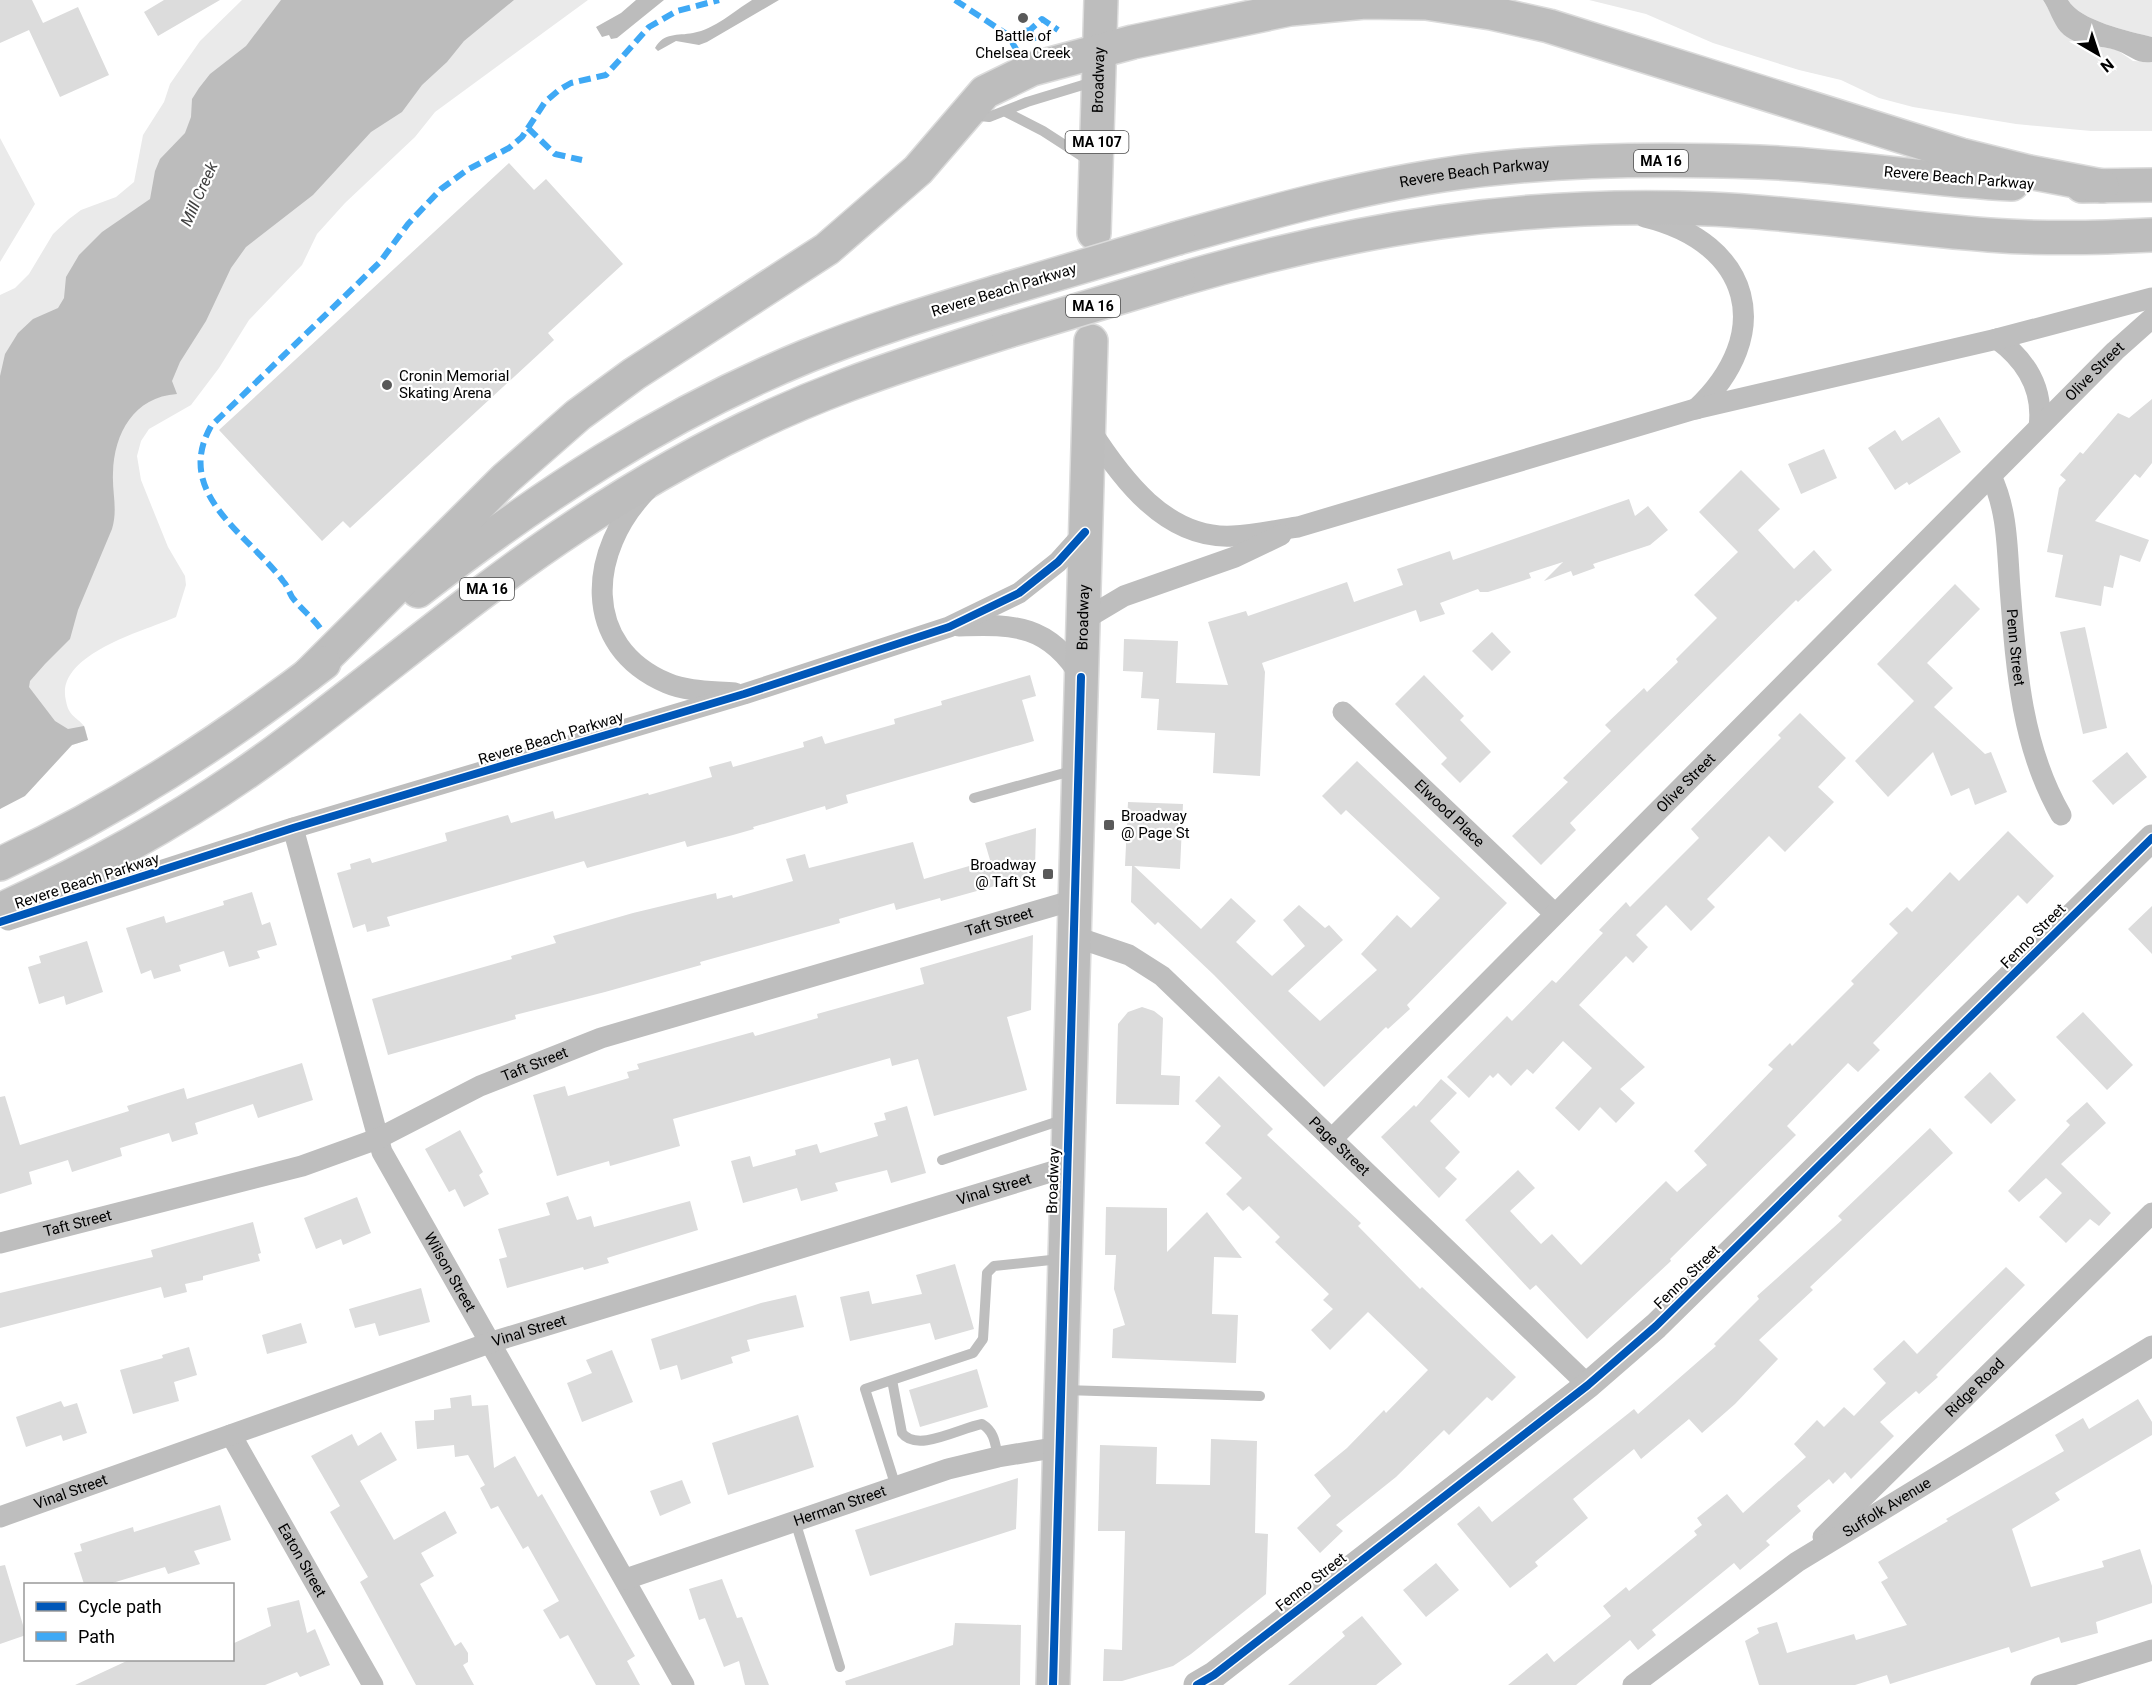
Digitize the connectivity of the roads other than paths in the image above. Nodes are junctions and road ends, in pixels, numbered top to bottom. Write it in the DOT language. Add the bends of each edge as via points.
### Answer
graph roads {
  1 [pos="1101,0"];
  2 [pos="1099,66"];
  3 [pos="1004,111"];
  4 [pos="965,113"];
  5 [pos="1096,166"];
  6 [pos="2152,185"];
  7 [pos="2102,186"];
  8 [pos="1594,208"];
  9 [pos="1094,233"];
  10 [pos="2152,235"];
  11 [pos="2152,298"];
  12 [pos="2152,318"];
  13 [pos="1997,339"];
  14 [pos="1091,341"];
  15 [pos="1695,410"];
  16 [pos="1088,427"];
  17 [pos="2039,427"];
  18 [pos="677,464"];
  19 [pos="1991,476"];
  20 [pos="1298,527"];
  21 [pos="1085,532"];
  22 [pos="1083,621"];
  23 [pos="949,627"];
  24 [pos="308,675"];
  25 [pos="1081,677"];
  26 [pos="744,694"];
  27 [pos="1343,712"];
  28 [pos="1078,769"];
  29 [pos="974,798"];
  30 [pos="2061,815"];
  31 [pos="293,828"];
  32 [pos="2152,838"];
  33 [pos="0,864"];
  34 [pos="1074,900"];
  35 [pos="0,910"];
  36 [pos="1555,914"];
  37 [pos="0,922"];
  38 [pos="1073,936"];
  39 [pos="1068,1118"];
  40 [pos="377,1139"];
  41 [pos="1332,1139"];
  42 [pos="942,1160"];
  43 [pos="1067,1167"];
  44 [pos="2152,1213"];
  45 [pos="0,1243"];
  46 [pos="1065,1259"];
  47 [pos="492,1342"];
  48 [pos="2152,1346"];
  49 [pos="892,1380"];
  50 [pos="1588,1385"];
  51 [pos="1061,1390"];
  52 [pos="1260,1395"];
  53 [pos="231,1435"];
  54 [pos="1059,1448"];
  55 [pos="998,1457"];
  56 [pos="896,1487"];
  57 [pos="0,1517"];
  58 [pos="795,1521"];
  59 [pos="1797,1562"];
  60 [pos="626,1579"];
  61 [pos="2152,1650"];
  62 [pos="840,1666"];
  63 [pos="373,1685"];
  64 [pos="684,1685"];
  65 [pos="1053,1685"];
  66 [pos="1197,1685"];
  67 [pos="1633,1685"];
  68 [pos="2041,1685"];
  1 -- 2 [label="main road, Broadway"];
  2 -- 3 [label="lane"];
  2 -- 4 [label="main road" via="1016,75 992,87"];
  2 -- 5 [label="main road, Broadway / MA 107"];
  2 -- 7 [label="main road" via="1310,7 1385,2 1448,6 1549,26 1961,155"];
  3 -- 4 [label="lane" via="984,118"];
  3 -- 5 [label="lane" via="1043,130"];
  4 -- 24 [label="main road" via="918,170 828,249 616,386 536,450"];
  5 -- 9 [label="main road, Broadway / MA 107"];
  6 -- 7 [label="main road, Revere Beach Parkway / MA 16"];
  7 -- 24 [label="main road, Revere Beach Parkway / MA 16, bridge" via="1982,182 1762,162 1561,163 1467,172 1282,208 874,331 806,356 711,400 536,502"];
  8 -- 10 [label="main road, Revere Beach Parkway / MA 16" via="1710,209 1993,235"];
  8 -- 15 [label="street, Revere Beach Parkway" via="1654,219 1690,232 1719,255 1734,279 1743,312 1739,348 1721,382"];
  8 -- 18 [label="main road, Revere Beach Parkway / MA 16, bridge" via="1478,216 1385,229 1178,280 1008,331 838,389 760,422"];
  11 -- 13 [label="street"];
  12 -- 17 [label="street, Olive Street"];
  13 -- 15 [label="street"];
  13 -- 17 [label="street" via="2015,352 2032,378 2039,402"];
  14 -- 16 [label="main road, Broadway"];
  15 -- 20 [label="street"];
  16 -- 20 [label="street" via="1136,490 1163,515 1183,525 1206,534 1233,536"];
  16 -- 21 [label="main road, Broadway"];
  17 -- 19 [label="street, Olive Street"];
  18 -- 26 [label="street, Revere Beach Parkway" via="641,497 613,540 602,576 604,612 624,651 657,678 685,688"];
  18 -- 35 [label="main road, Revere Beach Parkway / MA 16" via="537,552 217,792 116,853"];
  19 -- 30 [label="street, Penn Street" via="2006,527 2025,721 2041,774"];
  19 -- 36 [label="street, Olive Street"];
  20 -- 22 [label="street" via="1235,557 1124,596"];
  21 -- 22 [label="main road, Broadway"];
  21 -- 23 [label="street, Revere Beach Parkway" via="1058,562 1020,593"];
  22 -- 25 [label="main road, Broadway"];
  23 -- 25 [label="street, Revere Beach Parkway" via="1002,625 1029,630 1054,645"];
  23 -- 26 [label="street, Revere Beach Parkway"];
  24 -- 33 [label="main road, Revere Beach Parkway / MA 16" via="176,770 94,818"];
  25 -- 28 [label="main road, Broadway"];
  26 -- 31 [label="street, Revere Beach Parkway"];
  27 -- 36 [label="street, Elwood Place"];
  28 -- 29 [label="lane"];
  28 -- 34 [label="main road, Broadway"];
  31 -- 37 [label="street, Revere Beach Parkway"];
  31 -- 40 [label="street, Wilson Street"];
  32 -- 50 [label="street, Fenno Street" via="1689,1296"];
  34 -- 38 [label="main road, Broadway"];
  34 -- 40 [label="street, Taft Street" via="601,1038 490,1082"];
  36 -- 41 [label="street, Olive Street"];
  38 -- 39 [label="main road, Broadway"];
  38 -- 41 [label="street, Page Street" via="1129,955 1162,976"];
  39 -- 42 [label="lane"];
  39 -- 43 [label="main road, Broadway"];
  40 -- 45 [label="street, Taft Street" via="259,1179"];
  40 -- 47 [label="street, Wilson Street" via="387,1163"];
  41 -- 50 [label="street, Page Street"];
  43 -- 46 [label="main road, Broadway"];
  43 -- 47 [label="street, Vinal Street"];
  44 -- 59 [label="street, Ridge Road"];
  46 -- 49 [label="lane" via="994,1266 987,1273 983,1339 973,1353"];
  46 -- 51 [label="main road, Broadway"];
  47 -- 53 [label="street, Vinal Street"];
  47 -- 60 [label="street, Wilson Street"];
  48 -- 59 [label="street, Suffolk Avenue"];
  49 -- 55 [label="lane" via="902,1433 907,1439 920,1443 982,1424 994,1437"];
  49 -- 56 [label="lane" via="865,1389"];
  50 -- 66 [label="street, Fenno Street"];
  51 -- 52 [label="lane"];
  51 -- 54 [label="main road, Broadway"];
  53 -- 57 [label="street, Vinal Street"];
  53 -- 63 [label="street, Eaton Street"];
  54 -- 55 [label="street, Herman Street"];
  54 -- 65 [label="main road, Broadway"];
  55 -- 56 [label="street, Herman Street"];
  56 -- 58 [label="street, Herman Street"];
  58 -- 60 [label="street, Herman Street"];
  58 -- 62 [label="lane"];
  59 -- 67 [label="street, Suffolk Avenue"];
  60 -- 64 [label="street, Wilson Street"];
  61 -- 68 [label="street"];
}
